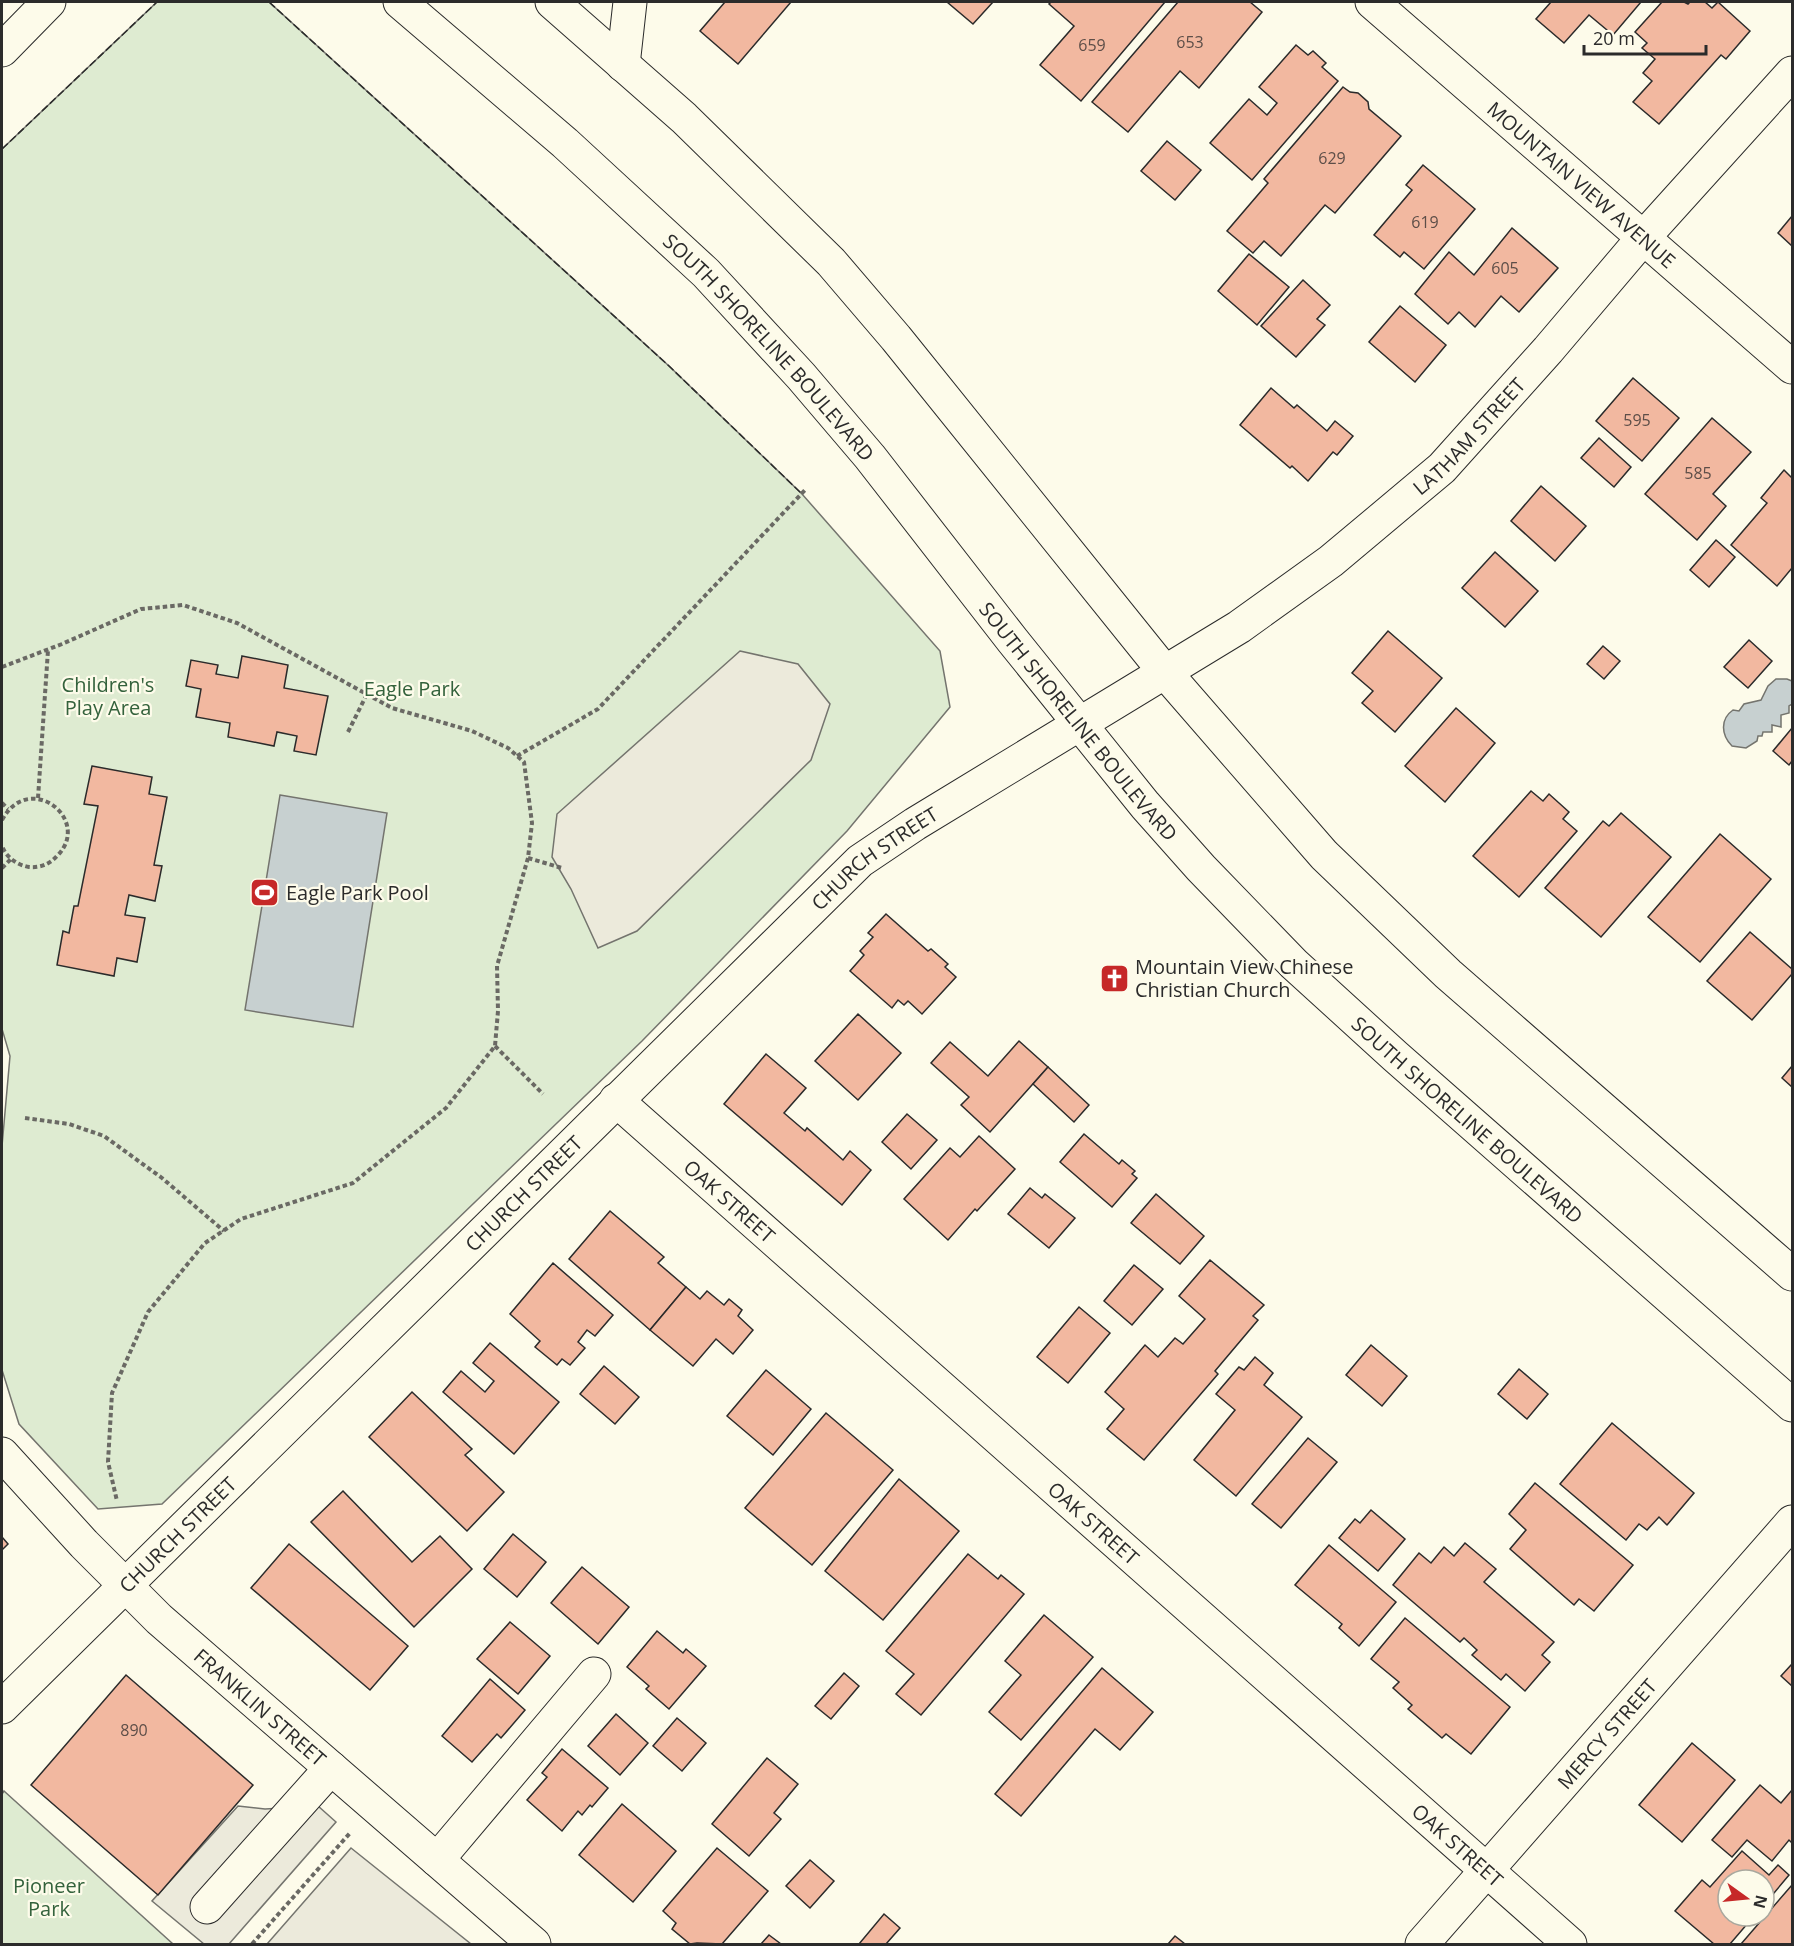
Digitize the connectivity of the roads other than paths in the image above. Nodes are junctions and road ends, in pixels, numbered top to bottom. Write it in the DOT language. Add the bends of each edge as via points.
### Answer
graph roads {
  1 [pos="49,2"];
  2 [pos="400,2"];
  3 [pos="552,2"];
  4 [pos="630,2"];
  5 [pos="1372,2"];
  6 [pos="2,50"];
  7 [pos="623,65"];
  8 [pos="1792,73"];
  9 [pos="1643,238"];
  10 [pos="1792,367"];
  11 [pos="1164,671"];
  12 [pos="1081,724"];
  13 [pos="616,1100"];
  14 [pos="1792,1274"];
  15 [pos="1792,1405"];
  16 [pos="2,1454"];
  17 [pos="1792,1522"];
  18 [pos="124,1586"];
  19 [pos="594,1674"];
  20 [pos="2,1707"];
  21 [pos="331,1768"];
  22 [pos="437,1860"];
  23 [pos="1486,1870"];
  24 [pos="207,1907"];
  25 [pos="534,1944"];
  26 [pos="1422,1944"];
  27 [pos="1570,1944"];
  1 -- 6 [label="street"];
  2 -- 12 [label="street, SOUTH SHORELINE BOULEVARD" via="566,143 706,273 870,457"];
  3 -- 7 [label="street"];
  4 -- 7 [label="street"];
  5 -- 9 [label="street, MOUNTAIN VIEW AVENUE"];
  7 -- 11 [label="street" via="684,118 831,262"];
  8 -- 9 [label="street, LATHAM STREET"];
  9 -- 10 [label="street, MOUNTAIN VIEW AVENUE"];
  9 -- 11 [label="street, LATHAM STREET" via="1442,468 1331,561 1239,627"];
  11 -- 12 [label="street, LATHAM STREET"];
  11 -- 14 [label="street" via="1332,863 1448,974"];
  12 -- 13 [label="street, CHURCH STREET" via="860,861"];
  12 -- 15 [label="street, SOUTH SHORELINE BOULEVARD" via="1144,805 1294,964"];
  13 -- 18 [label="street, CHURCH STREET"];
  13 -- 23 [label="street, OAK STREET"];
  16 -- 18 [label="street, FRANKLIN STREET"];
  17 -- 23 [label="street, MERCY STREET"];
  18 -- 20 [label="street, CHURCH STREET"];
  18 -- 21 [label="street, FRANKLIN STREET"];
  19 -- 22 [label="street"];
  21 -- 22 [label="street, FRANKLIN STREET"];
  21 -- 24 [label="street"];
  22 -- 25 [label="street, FRANKLIN STREET"];
  23 -- 26 [label="street, MERCY STREET"];
  23 -- 27 [label="street, OAK STREET"];
}
